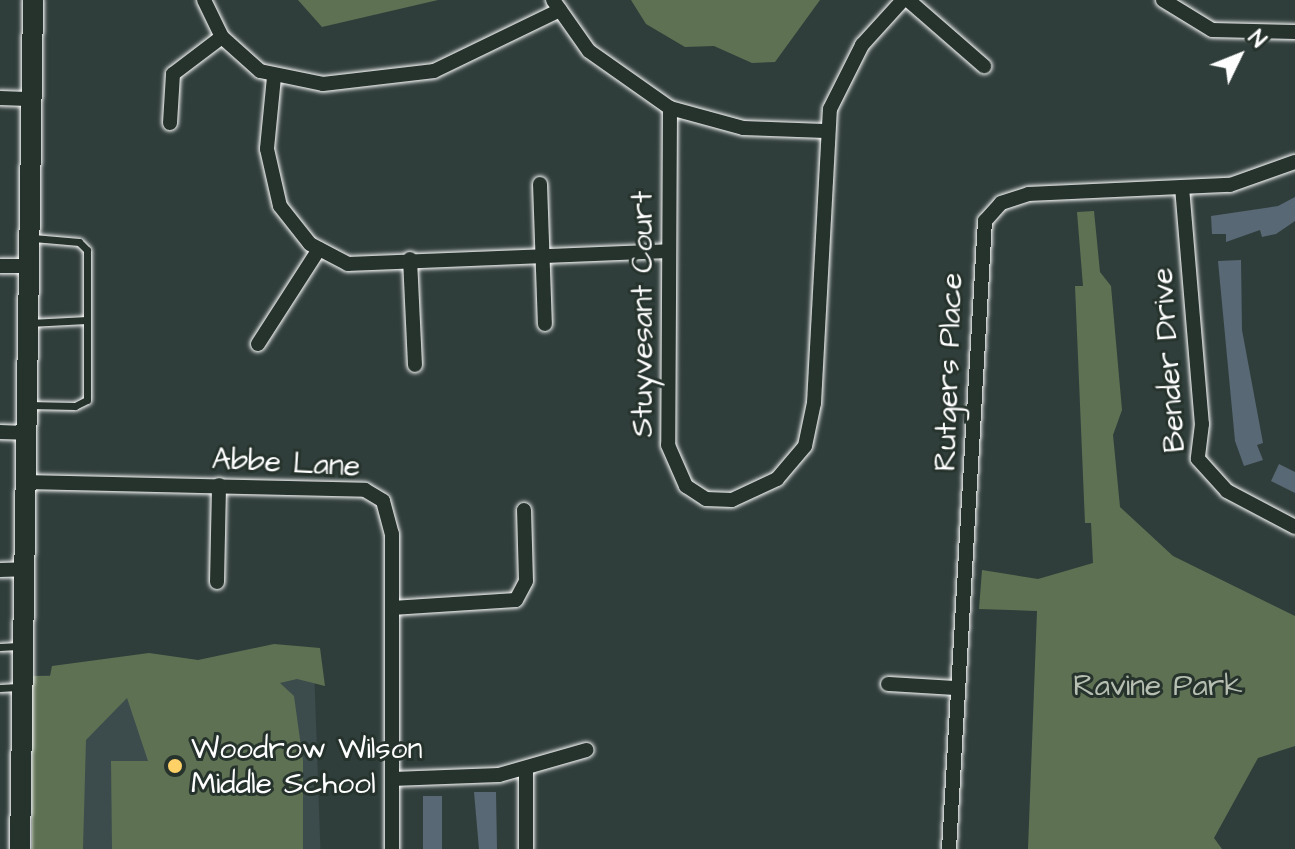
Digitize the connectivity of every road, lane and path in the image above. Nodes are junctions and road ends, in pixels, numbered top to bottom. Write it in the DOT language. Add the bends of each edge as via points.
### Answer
graph roads {
  1 [pos="33,0"];
  2 [pos="204,0"];
  3 [pos="906,0"];
  4 [pos="1163,0"];
  5 [pos="556,5"];
  6 [pos="1295,32"];
  7 [pos="222,37"];
  8 [pos="984,66"];
  9 [pos="274,77"];
  10 [pos="0,98"];
  11 [pos="34,99"];
  12 [pos="670,108"];
  13 [pos="170,123"];
  14 [pos="825,131"];
  15 [pos="1295,162"];
  16 [pos="540,184"];
  17 [pos="1182,187"];
  18 [pos="27,238"];
  19 [pos="319,249"];
  20 [pos="668,251"];
  21 [pos="543,255"];
  22 [pos="410,259"];
  23 [pos="0,266"];
  24 [pos="25,266"];
  25 [pos="87,320"];
  26 [pos="26,323"];
  27 [pos="545,324"];
  28 [pos="258,344"];
  29 [pos="415,365"];
  30 [pos="25,405"];
  31 [pos="0,432"];
  32 [pos="25,433"];
  33 [pos="25,482"];
  34 [pos="219,485"];
  35 [pos="524,510"];
  36 [pos="1295,527"];
  37 [pos="24,569"];
  38 [pos="0,570"];
  39 [pos="217,582"];
  40 [pos="392,608"];
  41 [pos="24,645"];
  42 [pos="0,647"];
  43 [pos="888,684"];
  44 [pos="23,687"];
  45 [pos="0,688"];
  46 [pos="956,688"];
  47 [pos="586,750"];
  48 [pos="526,770"];
  49 [pos="392,779"];
  50 [pos="20,849"];
  51 [pos="392,849"];
  52 [pos="526,849"];
  53 [pos="949,849"];
  1 -- 11 [label="main road"];
  2 -- 7 [label="street"];
  3 -- 8 [label="street"];
  3 -- 14 [label="street, Stuyvesant Court" via="851,62"];
  4 -- 6 [label="street" via="1212,30"];
  5 -- 9 [label="street" via="434,71 323,84"];
  5 -- 12 [label="street" via="606,67"];
  7 -- 9 [label="street"];
  7 -- 13 [label="street" via="173,74"];
  9 -- 19 [label="street" via="267,121 272,182 300,235"];
  10 -- 11 [label="street"];
  11 -- 18 [label="main road"];
  12 -- 14 [label="street" via="743,128"];
  12 -- 20 [label="street, Stuyvesant Court"];
  14 -- 20 [label="street, Stuyvesant Court" via="809,431 789,468 746,497 706,499 674,470 668,445"];
  15 -- 17 [label="street, Rutgers Place" via="1248,182"];
  16 -- 21 [label="street"];
  17 -- 36 [label="street, Bender Drive" via="1202,424 1198,459 1227,491"];
  17 -- 46 [label="street, Rutgers Place" via="1028,194 1001,203 985,221"];
  18 -- 24 [label="main road"];
  18 -- 25 [label="lane" via="79,242 87,250"];
  19 -- 22 [label="street" via="361,267"];
  19 -- 28 [label="street"];
  20 -- 21 [label="street"];
  21 -- 22 [label="street"];
  21 -- 27 [label="street"];
  22 -- 29 [label="street"];
  23 -- 24 [label="street"];
  24 -- 26 [label="main road"];
  25 -- 26 [label="lane"];
  25 -- 30 [label="lane" via="87,400 75,406"];
  26 -- 30 [label="main road"];
  30 -- 32 [label="main road"];
  31 -- 32 [label="street"];
  32 -- 33 [label="main road"];
  33 -- 34 [label="street, Abbe Lane"];
  33 -- 37 [label="main road"];
  34 -- 39 [label="street"];
  34 -- 40 [label="street, Abbe Lane" via="373,493 390,512"];
  35 -- 40 [label="street" via="526,581 516,600"];
  37 -- 38 [label="street"];
  37 -- 41 [label="main road"];
  40 -- 49 [label="street, Abbe Lane"];
  41 -- 42 [label="lane"];
  41 -- 44 [label="main road"];
  43 -- 46 [label="street"];
  44 -- 45 [label="lane"];
  44 -- 50 [label="main road"];
  46 -- 53 [label="street, Rutgers Place"];
  47 -- 48 [label="street"];
  48 -- 49 [label="street"];
  48 -- 52 [label="street"];
  49 -- 51 [label="street, Abbe Lane"];
}
